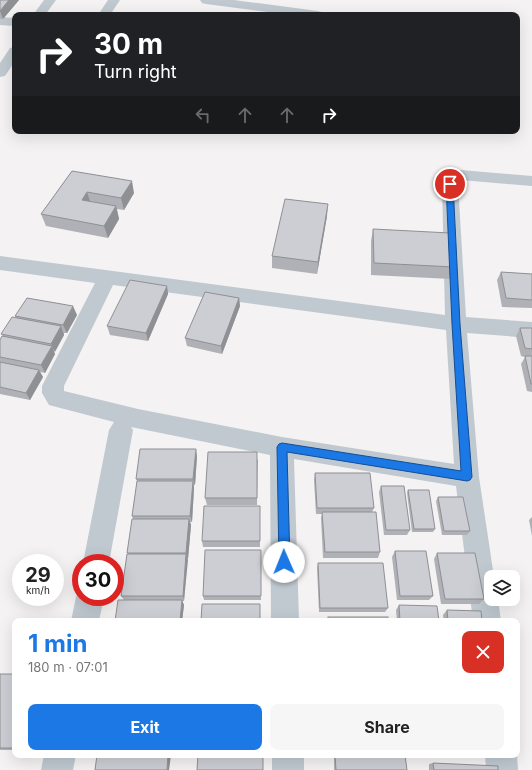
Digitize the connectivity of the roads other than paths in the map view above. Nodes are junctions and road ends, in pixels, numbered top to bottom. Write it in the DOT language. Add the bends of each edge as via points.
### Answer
graph roads {
  1 [pos="50,0"];
  2 [pos="114,0"];
  3 [pos="206,0"];
  4 [pos="42,12"];
  5 [pos="106,12"];
  6 [pos="296,12"];
  7 [pos="0,21"];
  8 [pos="12,22"];
  9 [pos="12,55"];
  10 [pos="0,73"];
  11 [pos="532,180"];
  12 [pos="0,263"];
  13 [pos="106,277"];
  14 [pos="456,324"];
  15 [pos="532,330"];
  16 [pos="125,421"];
  17 [pos="282,447"];
  18 [pos="467,477"];
  19 [pos="98,554"];
  20 [pos="88,606"];
  21 [pos="86,618"];
  22 [pos="285,618"];
  23 [pos="487,618"];
  24 [pos="59,758"];
  25 [pos="288,758"];
  26 [pos="501,758"];
  27 [pos="57,770"];
  28 [pos="288,770"];
  29 [pos="502,770"];
  1 -- 4 [label="street"];
  2 -- 5 [label="street"];
  3 -- 6 [label="street"];
  7 -- 8 [label="street"];
  9 -- 10 [label="street"];
  11 -- 14 [label="street" via="461,175 452,178 450,206"];
  12 -- 13 [label="street"];
  13 -- 14 [label="street"];
  13 -- 16 [label="street" via="53,386 53,393 57,398"];
  14 -- 15 [label="street"];
  14 -- 18 [label="street"];
  16 -- 17 [label="street"];
  16 -- 19 [label="street"];
  17 -- 18 [label="street"];
  17 -- 22 [label="street"];
  18 -- 23 [label="street"];
  20 -- 21 [label="street"];
  24 -- 27 [label="street"];
  25 -- 28 [label="street"];
  26 -- 29 [label="street"];
}
